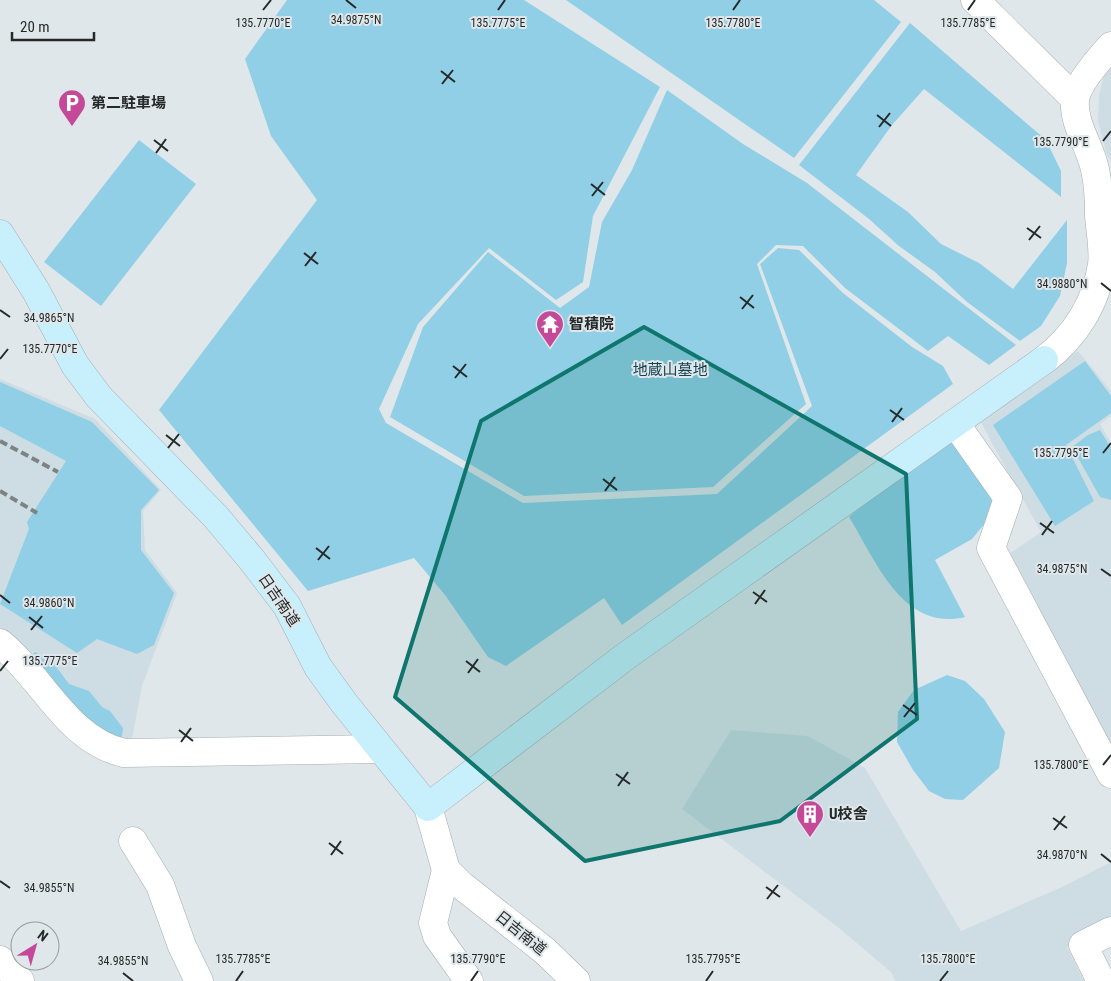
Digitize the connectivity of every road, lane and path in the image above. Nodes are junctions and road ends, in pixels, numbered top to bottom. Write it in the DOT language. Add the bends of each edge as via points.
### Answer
graph roads {
  1 [pos="974,0"];
  2 [pos="1111,46"];
  3 [pos="1075,99"];
  4 [pos="0,234"];
  5 [pos="955,423"];
  6 [pos="0,643"];
  7 [pos="380,749"];
  8 [pos="1111,774"];
  9 [pos="428,807"];
  10 [pos="133,842"];
  11 [pos="446,870"];
  12 [pos="1111,931"];
  13 [pos="0,960"];
  14 [pos="20,981"];
  15 [pos="198,981"];
  16 [pos="469,981"];
  17 [pos="576,981"];
  18 [pos="1102,981"];
  1 -- 3 [label="street"];
  2 -- 3 [label="street" via="1086,78"];
  3 -- 5 [label="street" via="1078,124 1094,163 1099,200 1102,264 1092,298 1080,323 1061,347"];
  4 -- 7 [label="street, 日吉南道" via="36,290 75,364 99,398 215,516 252,560 287,606 318,667"];
  5 -- 8 [label="street" via="1008,498 991,548"];
  5 -- 9 [label="street" via="626,656"];
  6 -- 7 [label="street" via="84,735 108,749 124,753"];
  7 -- 9 [label="street, 日吉南道"];
  9 -- 11 [label="street, 日吉南道"];
  10 -- 15 [label="street" via="160,885"];
  11 -- 16 [label="street" via="433,923 437,936"];
  11 -- 17 [label="street, 日吉南道" via="461,886 545,951"];
  12 -- 18 [label="street" via="1083,945"];
  13 -- 14 [label="street"];
}
